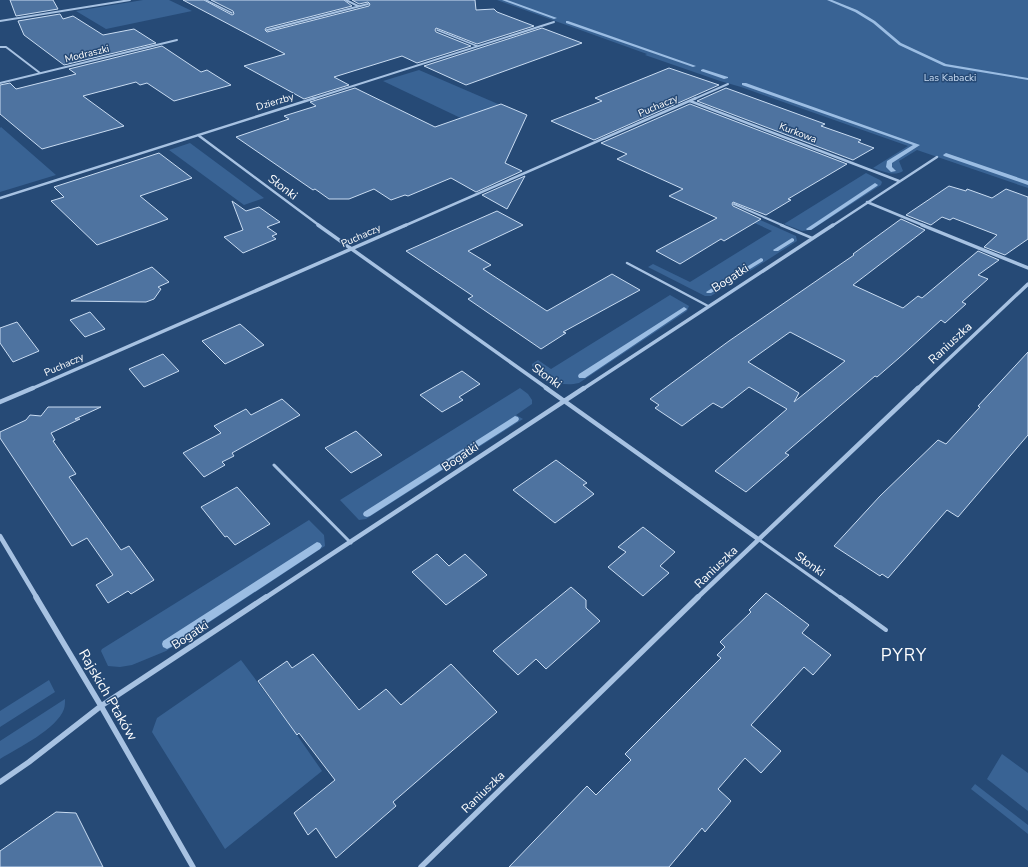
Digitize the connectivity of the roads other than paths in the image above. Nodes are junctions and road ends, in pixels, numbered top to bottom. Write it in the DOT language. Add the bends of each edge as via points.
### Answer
graph roads {
  1 [pos="130,0"];
  2 [pos="206,0"];
  3 [pos="346,0"];
  4 [pos="368,4"];
  5 [pos="359,6"];
  6 [pos="232,13"];
  7 [pos="0,21"];
  8 [pos="554,22"];
  9 [pos="268,30"];
  10 [pos="437,30"];
  11 [pos="177,40"];
  12 [pos="477,46"];
  13 [pos="0,47"];
  14 [pos="40,73"];
  15 [pos="0,83"];
  16 [pos="728,84"];
  17 [pos="690,101"];
  18 [pos="198,135"];
  19 [pos="937,157"];
  20 [pos="899,181"];
  21 [pos="0,198"];
  22 [pos="867,202"];
  23 [pos="734,204"];
  24 [pos="812,238"];
  25 [pos="352,248"];
  26 [pos="627,263"];
  27 [pos="1028,268"];
  28 [pos="1028,284"];
  29 [pos="708,306"];
  30 [pos="565,401"];
  31 [pos="0,402"];
  32 [pos="274,465"];
  33 [pos="0,536"];
  34 [pos="758,539"];
  35 [pos="350,543"];
  36 [pos="886,630"];
  37 [pos="101,706"];
  38 [pos="0,782"];
  39 [pos="193,867"];
  40 [pos="421,867"];
  1 -- 7 [label="street"];
  2 -- 6 [label="lane"];
  3 -- 5 [label="street"];
  4 -- 5 [label="street"];
  5 -- 9 [label="street"];
  8 -- 12 [label="street, Dzierzby"];
  10 -- 12 [label="lane"];
  11 -- 14 [label="street, Modraszki"];
  12 -- 18 [label="street, Dzierzby"];
  13 -- 14 [label="street" via="6,47"];
  14 -- 15 [label="street, Modraszki"];
  16 -- 17 [label="street, Puchaczy"];
  17 -- 20 [label="street, Kurkowa"];
  17 -- 25 [label="street, Puchaczy"];
  18 -- 21 [label="street, Dzierzby"];
  18 -- 25 [label="street, Słonki"];
  19 -- 20 [label="street, Bogatki"];
  20 -- 22 [label="street, Bogatki"];
  22 -- 24 [label="street, Bogatki"];
  22 -- 27 [label="street"];
  23 -- 24 [label="lane"];
  24 -- 29 [label="street, Bogatki"];
  25 -- 30 [label="street, Słonki"];
  25 -- 31 [label="street, Puchaczy"];
  26 -- 29 [label="lane"];
  28 -- 34 [label="street, Raniuszka"];
  29 -- 30 [label="street, Bogatki"];
  30 -- 34 [label="street, Słonki"];
  30 -- 35 [label="street, Bogatki"];
  32 -- 35 [label="lane"];
  33 -- 37 [label="street, Rajskich Ptaków"];
  34 -- 36 [label="lane, Słonki"];
  34 -- 40 [label="street, Raniuszka"];
  35 -- 37 [label="street, Bogatki"];
  37 -- 38 [label="street, Bogatki"];
  37 -- 39 [label="street, Rajskich Ptaków"];
}
